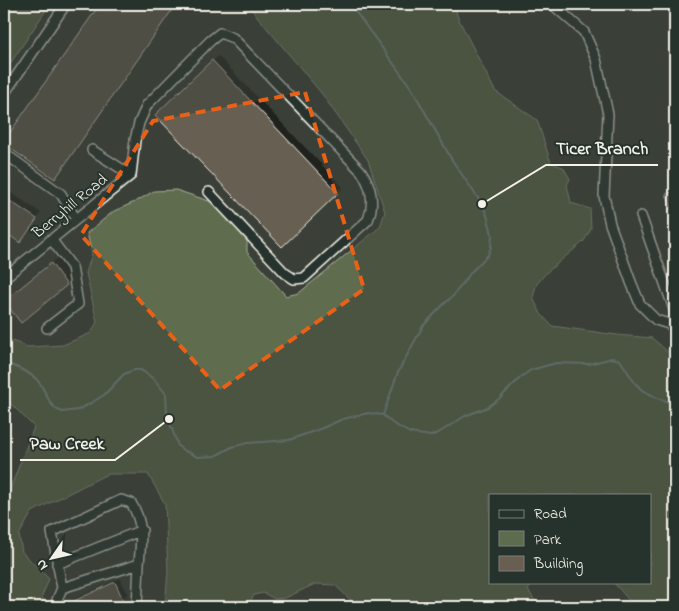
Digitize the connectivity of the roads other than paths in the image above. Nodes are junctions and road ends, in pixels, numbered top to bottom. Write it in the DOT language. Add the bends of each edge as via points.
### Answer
graph roads {
  1 [pos="66,4"];
  2 [pos="552,4"];
  3 [pos="4,94"];
  4 [pos="92,150"];
  5 [pos="4,153"];
  6 [pos="131,175"];
  7 [pos="209,192"];
  8 [pos="641,216"];
  9 [pos="76,219"];
  10 [pos="51,239"];
  11 [pos="4,278"];
  12 [pos="675,312"];
  13 [pos="675,326"];
  14 [pos="47,328"];
  15 [pos="142,530"];
  16 [pos="57,564"];
  17 [pos="139,564"];
  18 [pos="62,588"];
  19 [pos="60,607"];
  20 [pos="138,607"];
  1 -- 3 [label="street"];
  2 -- 13 [label="street" via="584,32 596,59 608,114 604,196 610,224 631,282 640,304 656,320"];
  4 -- 6 [label="street"];
  5 -- 9 [label="street" via="61,194"];
  6 -- 7 [label="street" via="134,140 147,105 220,33 233,38 361,171 371,195 372,210 368,220 304,278 294,279"];
  6 -- 9 [label="street, Berryhill Road"];
  8 -- 12 [label="street"];
  9 -- 10 [label="street, Berryhill Road"];
  10 -- 11 [label="street, Berryhill Road"];
  10 -- 14 [label="street" via="72,267 78,304"];
  15 -- 16 [label="street"];
  15 -- 16 [label="street" via="131,502 121,500 52,532"];
  15 -- 17 [label="street"];
  16 -- 18 [label="street"];
  17 -- 18 [label="street"];
  17 -- 20 [label="street"];
  18 -- 19 [label="street" via="57,600"];
}
